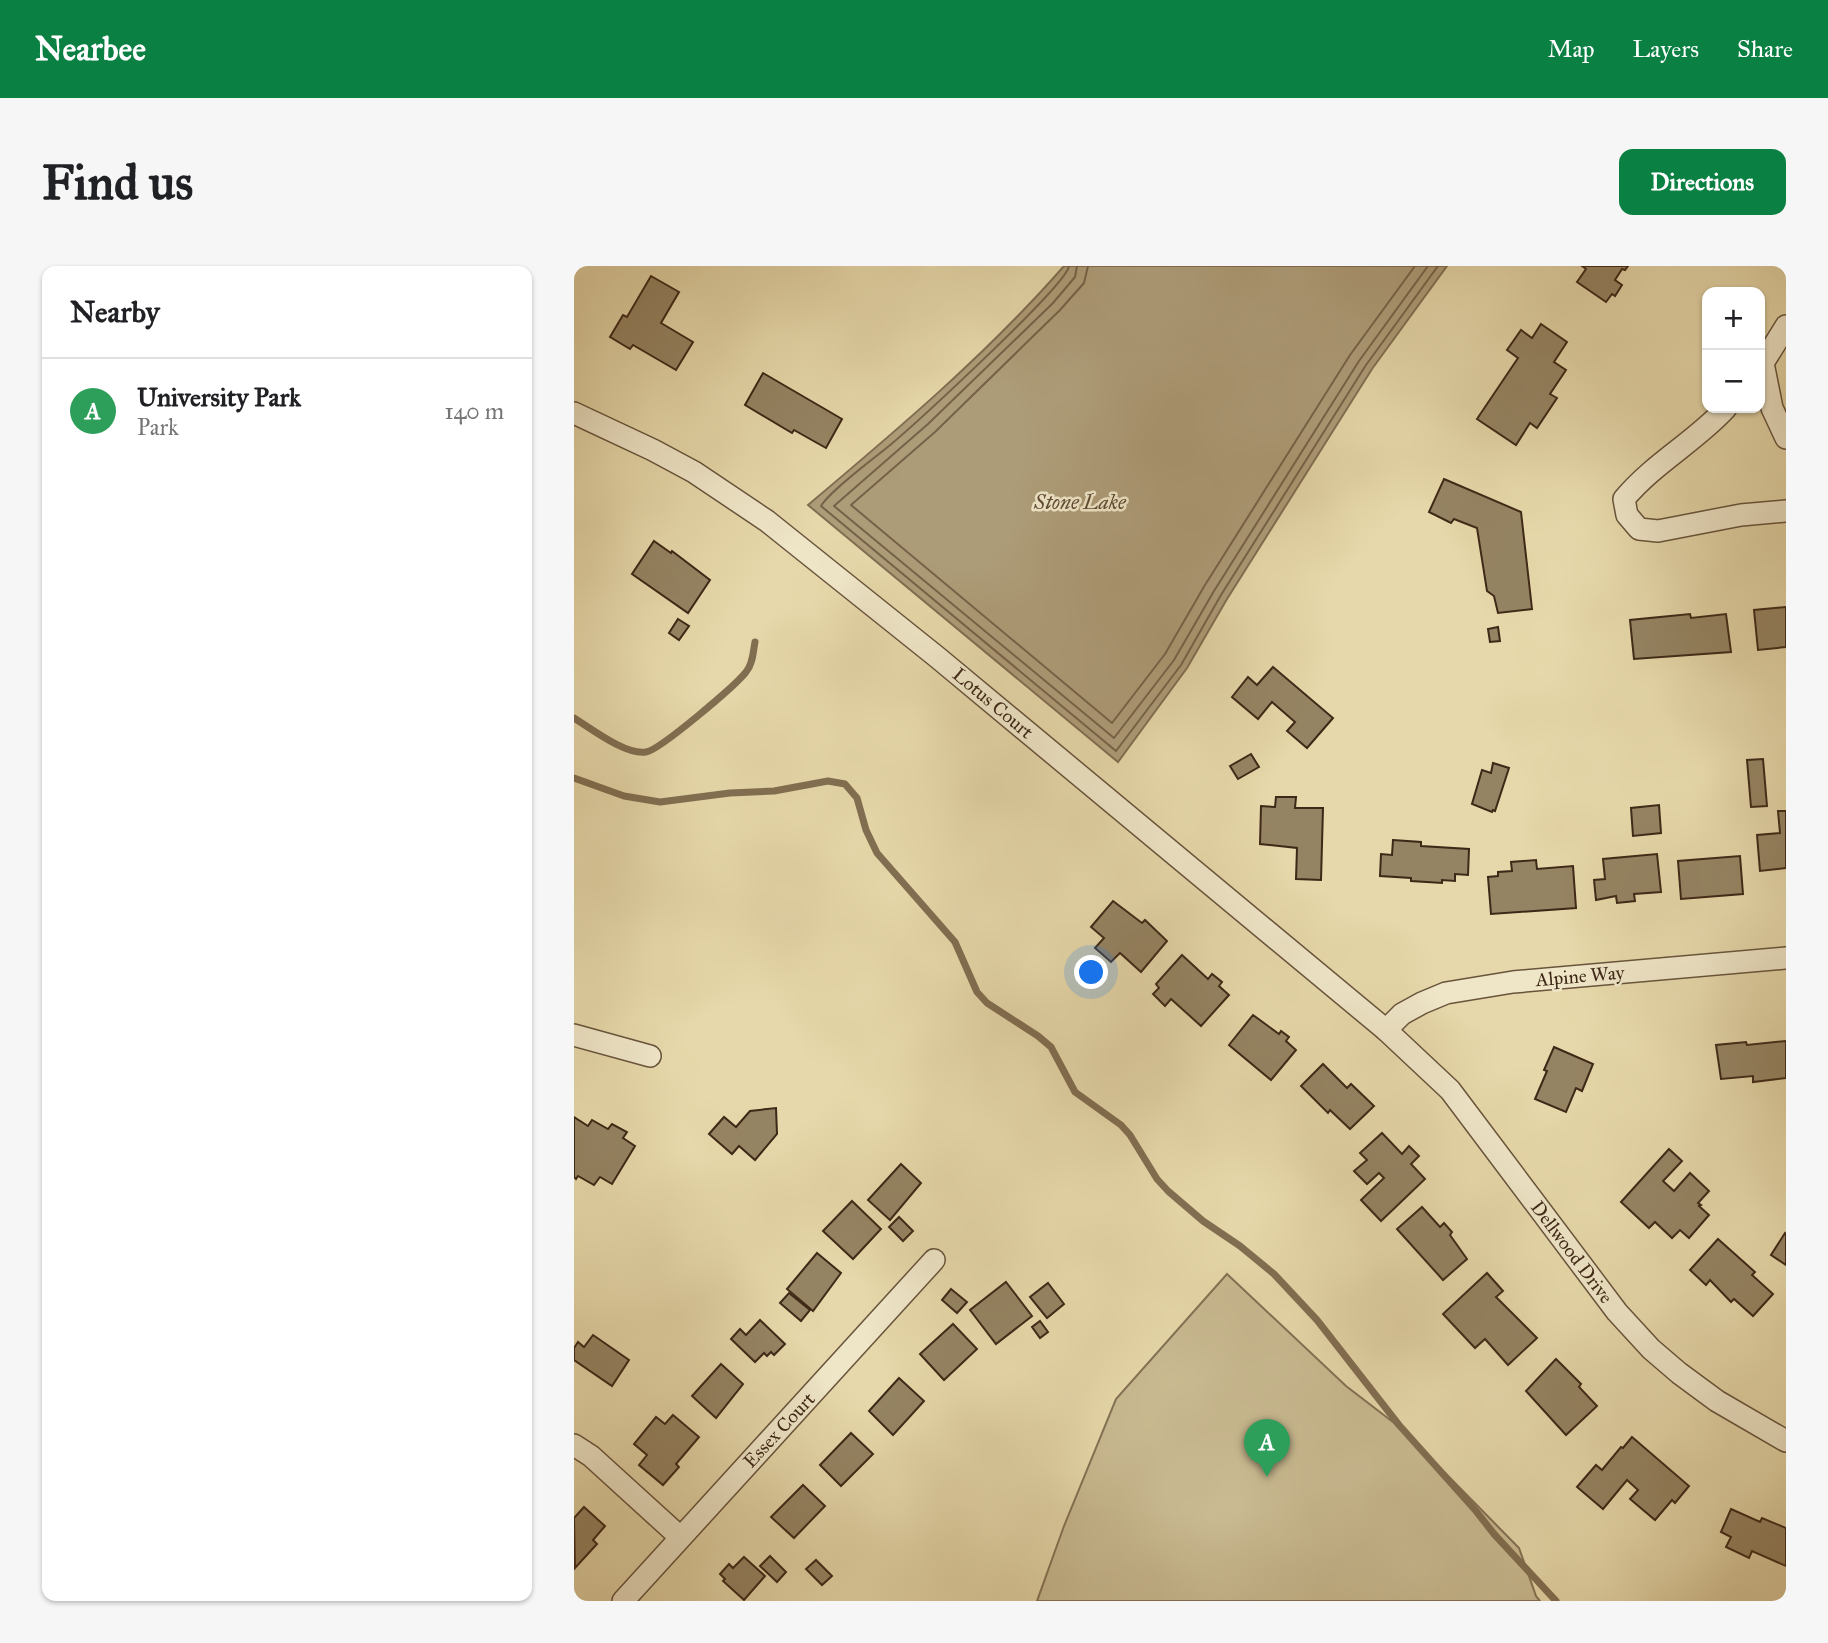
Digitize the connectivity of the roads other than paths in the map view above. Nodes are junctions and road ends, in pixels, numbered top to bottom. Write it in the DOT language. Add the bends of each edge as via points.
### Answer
graph roads {
  1 [pos="1786,326"];
  2 [pos="1765,360"];
  3 [pos="1765,378"];
  4 [pos="574,413"];
  5 [pos="1721,413"];
  6 [pos="1786,438"];
  7 [pos="1786,511"];
  8 [pos="1786,958"];
  9 [pos="1386,1030"];
  10 [pos="574,1035"];
  11 [pos="650,1056"];
  12 [pos="934,1260"];
  13 [pos="1786,1441"];
  14 [pos="574,1445"];
  15 [pos="680,1537"];
  16 [pos="623,1601"];
  1 -- 2 [label="street"];
  3 -- 6 [label="street"];
  4 -- 9 [label="street, Lotus Court" via="694,472 767,521"];
  5 -- 7 [label="street" via="1639,481 1625,499 1627,515 1639,529 1658,531"];
  8 -- 9 [label="street, Alpine Way" via="1513,982 1446,993 1402,1014"];
  9 -- 13 [label="street, Dellwood Drive" via="1450,1090 1617,1312 1651,1349 1717,1401"];
  10 -- 11 [label="street"];
  12 -- 15 [label="street, Essex Court"];
  14 -- 15 [label="street"];
  15 -- 16 [label="street, Essex Court"];
}
